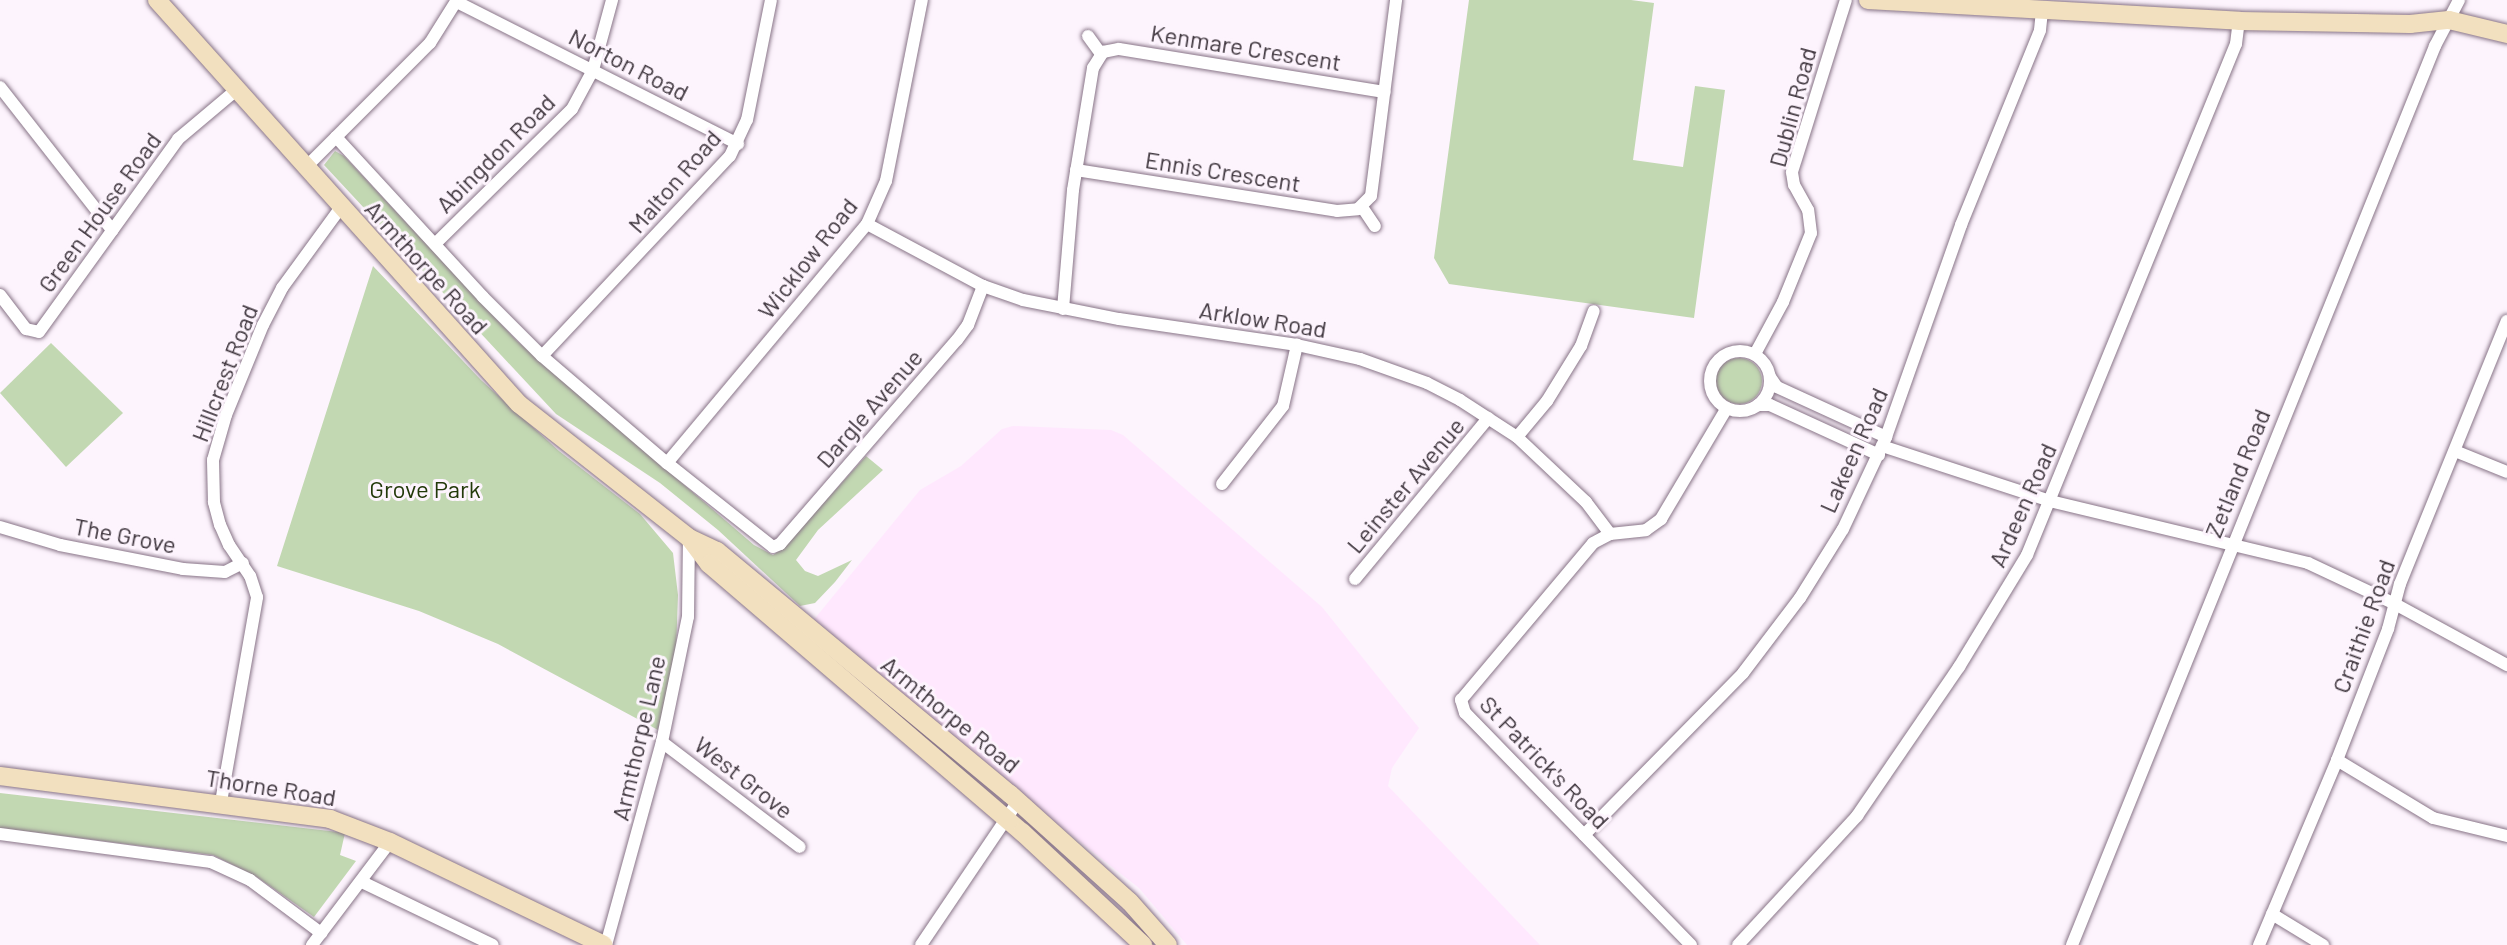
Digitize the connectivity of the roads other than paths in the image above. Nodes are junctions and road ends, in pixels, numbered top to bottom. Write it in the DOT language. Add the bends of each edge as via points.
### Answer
graph roads {
  1 [pos="157,0"];
  2 [pos="612,0"];
  3 [pos="771,0"];
  4 [pos="922,0"];
  5 [pos="1396,0"];
  6 [pos="1846,0"];
  7 [pos="1868,0"];
  8 [pos="2459,0"];
  9 [pos="457,1"];
  10 [pos="2042,12"];
  11 [pos="2449,20"];
  12 [pos="2239,21"];
  13 [pos="2507,34"];
  14 [pos="1088,36"];
  15 [pos="1101,54"];
  16 [pos="593,70"];
  17 [pos="0,87"];
  18 [pos="235,91"];
  19 [pos="1385,92"];
  20 [pos="336,137"];
  21 [pos="738,144"];
  22 [pos="305,168"];
  23 [pos="1076,170"];
  24 [pos="341,207"];
  25 [pos="1362,207"];
  26 [pos="867,224"];
  27 [pos="1375,226"];
  28 [pos="112,230"];
  29 [pos="435,244"];
  30 [pos="983,286"];
  31 [pos="0,295"];
  32 [pos="1063,309"];
  33 [pos="1594,311"];
  34 [pos="2507,321"];
  35 [pos="1297,345"];
  36 [pos="1755,354"];
  37 [pos="542,356"];
  38 [pos="1770,377"];
  39 [pos="1758,405"];
  40 [pos="1727,408"];
  41 [pos="1488,418"];
  42 [pos="1517,437"];
  43 [pos="1882,446"];
  44 [pos="2455,451"];
  45 [pos="667,463"];
  46 [pos="2507,472"];
  47 [pos="1222,484"];
  48 [pos="2050,501"];
  49 [pos="0,527"];
  50 [pos="1610,534"];
  51 [pos="689,538"];
  52 [pos="2232,543"];
  53 [pos="773,547"];
  54 [pos="243,563"];
  55 [pos="1355,579"];
  56 [pos="2395,604"];
  57 [pos="2507,665"];
  58 [pos="662,742"];
  59 [pos="2337,760"];
  60 [pos="0,776"];
  61 [pos="1018,801"];
  62 [pos="221,802"];
  63 [pos="1006,818"];
  64 [pos="0,834"];
  65 [pos="1584,835"];
  66 [pos="2507,836"];
  67 [pos="390,842"];
  68 [pos="800,847"];
  69 [pos="362,882"];
  70 [pos="2272,914"];
  71 [pos="321,933"];
  72 [pos="312,945"];
  73 [pos="493,945"];
  74 [pos="605,945"];
  75 [pos="921,945"];
  76 [pos="1143,945"];
  77 [pos="1168,945"];
  78 [pos="1691,945"];
  79 [pos="1738,945"];
  80 [pos="2072,945"];
  81 [pos="2259,945"];
  82 [pos="2323,945"];
  1 -- 18 [label="street, Armthorpe Road"];
  2 -- 16 [label="street, Abingdon Road"];
  3 -- 21 [label="street, Malton Road"];
  4 -- 26 [label="street, Wicklow Road" via="886,181"];
  5 -- 19 [label="street"];
  6 -- 36 [label="street, Dublin Road" via="1792,172 1811,233"];
  7 -- 10 [label="street"];
  8 -- 11 [label="street, Zetland Road"];
  9 -- 16 [label="street, Norton Road"];
  9 -- 20 [label="street" via="430,43"];
  10 -- 12 [label="street"];
  10 -- 43 [label="street, Lakeen Road" via="2040,30 1961,225"];
  11 -- 12 [label="street"];
  11 -- 13 [label="street"];
  11 -- 52 [label="street, Zetland Road"];
  12 -- 48 [label="street, Ardeen Road" via="2236,44"];
  14 -- 15 [label="street"];
  15 -- 19 [label="street, Kenmare Crescent" via="1119,49"];
  15 -- 23 [label="street" via="1093,68"];
  16 -- 21 [label="street, Norton Road"];
  16 -- 29 [label="street, Abingdon Road" via="559,124"];
  17 -- 28 [label="street"];
  18 -- 22 [label="street, Armthorpe Road"];
  18 -- 28 [label="street, Green House Road" via="178,139"];
  19 -- 25 [label="street" via="1371,196"];
  20 -- 22 [label="street"];
  20 -- 29 [label="street, Armthorpe Road"];
  21 -- 37 [label="street, Malton Road"];
  22 -- 24 [label="street, Armthorpe Road"];
  23 -- 25 [label="street, Ennis Crescent" via="1337,211"];
  23 -- 32 [label="street"];
  24 -- 51 [label="street, Armthorpe Road" via="519,404"];
  24 -- 54 [label="street, Hillcrest Road" via="282,288 263,325 213,460 220,525"];
  25 -- 27 [label="street"];
  26 -- 30 [label="street, Arklow Road"];
  26 -- 45 [label="street, Wicklow Road"];
  28 -- 31 [label="street, Green House Road" via="39,332 26,329"];
  29 -- 37 [label="street, Armthorpe Road"];
  30 -- 32 [label="street, Arklow Road"];
  30 -- 53 [label="street, Dargle Avenue" via="957,340"];
  32 -- 35 [label="street, Arklow Road"];
  33 -- 42 [label="street" via="1581,346"];
  34 -- 44 [label="street, Craithie Road"];
  35 -- 41 [label="street, Arklow Road" via="1360,359 1427,383"];
  35 -- 47 [label="street" via="1283,406"];
  36 -- 38 [label="street"];
  36 -- 40 [label="street" via="1726,353 1712,369 1710,388"];
  37 -- 45 [label="street, Armthorpe Road"];
  38 -- 39 [label="street"];
  38 -- 43 [label="street" via="1777,387"];
  39 -- 40 [label="street" via="1742,411"];
  39 -- 43 [label="street"];
  40 -- 50 [label="street" via="1661,519 1646,530"];
  41 -- 42 [label="street, Arklow Road"];
  41 -- 55 [label="street, Leinster Avenue"];
  42 -- 50 [label="street, Arklow Road" via="1586,502"];
  43 -- 48 [label="street"];
  43 -- 65 [label="street, Lakeen Road" via="1843,529 1765,646"];
  44 -- 46 [label="street"];
  44 -- 56 [label="street, Craithie Road"];
  45 -- 53 [label="street, Armthorpe Road"];
  48 -- 52 [label="street"];
  48 -- 79 [label="street, Ardeen Road" via="2001,600 1857,816"];
  49 -- 54 [label="street, The Grove" via="60,545 183,569 225,572"];
  50 -- 65 [label="street, St Patrick's Road" via="1593,543 1461,700 1465,713"];
  51 -- 58 [label="street, Armthorpe Lane" via="688,617"];
  51 -- 61 [label="street, Armthorpe Road" via="717,551"];
  51 -- 63 [label="street, Armthorpe Road" via="709,564"];
  52 -- 56 [label="street" via="2308,563"];
  52 -- 80 [label="street, Zetland Road"];
  54 -- 62 [label="street, Hillcrest Road" via="257,597"];
  56 -- 57 [label="street"];
  56 -- 59 [label="street, Craithie Road"];
  58 -- 68 [label="street, West Grove"];
  58 -- 74 [label="street, Armthorpe Lane"];
  59 -- 66 [label="street" via="2433,818"];
  59 -- 70 [label="street, Craithie Road"];
  60 -- 62 [label="street, Thorne Road"];
  61 -- 63 [label="street"];
  61 -- 77 [label="street, Armthorpe Road" via="1130,902"];
  62 -- 67 [label="street, Thorne Road" via="330,819"];
  63 -- 75 [label="street"];
  63 -- 76 [label="street, Armthorpe Road"];
  64 -- 71 [label="street" via="211,862 250,880"];
  65 -- 78 [label="street, St Patrick's Road"];
  67 -- 69 [label="street"];
  67 -- 74 [label="street, Thorne Road"];
  69 -- 71 [label="street"];
  69 -- 73 [label="street"];
  70 -- 81 [label="street, Craithie Road"];
  70 -- 82 [label="street"];
  71 -- 72 [label="street"];
}
